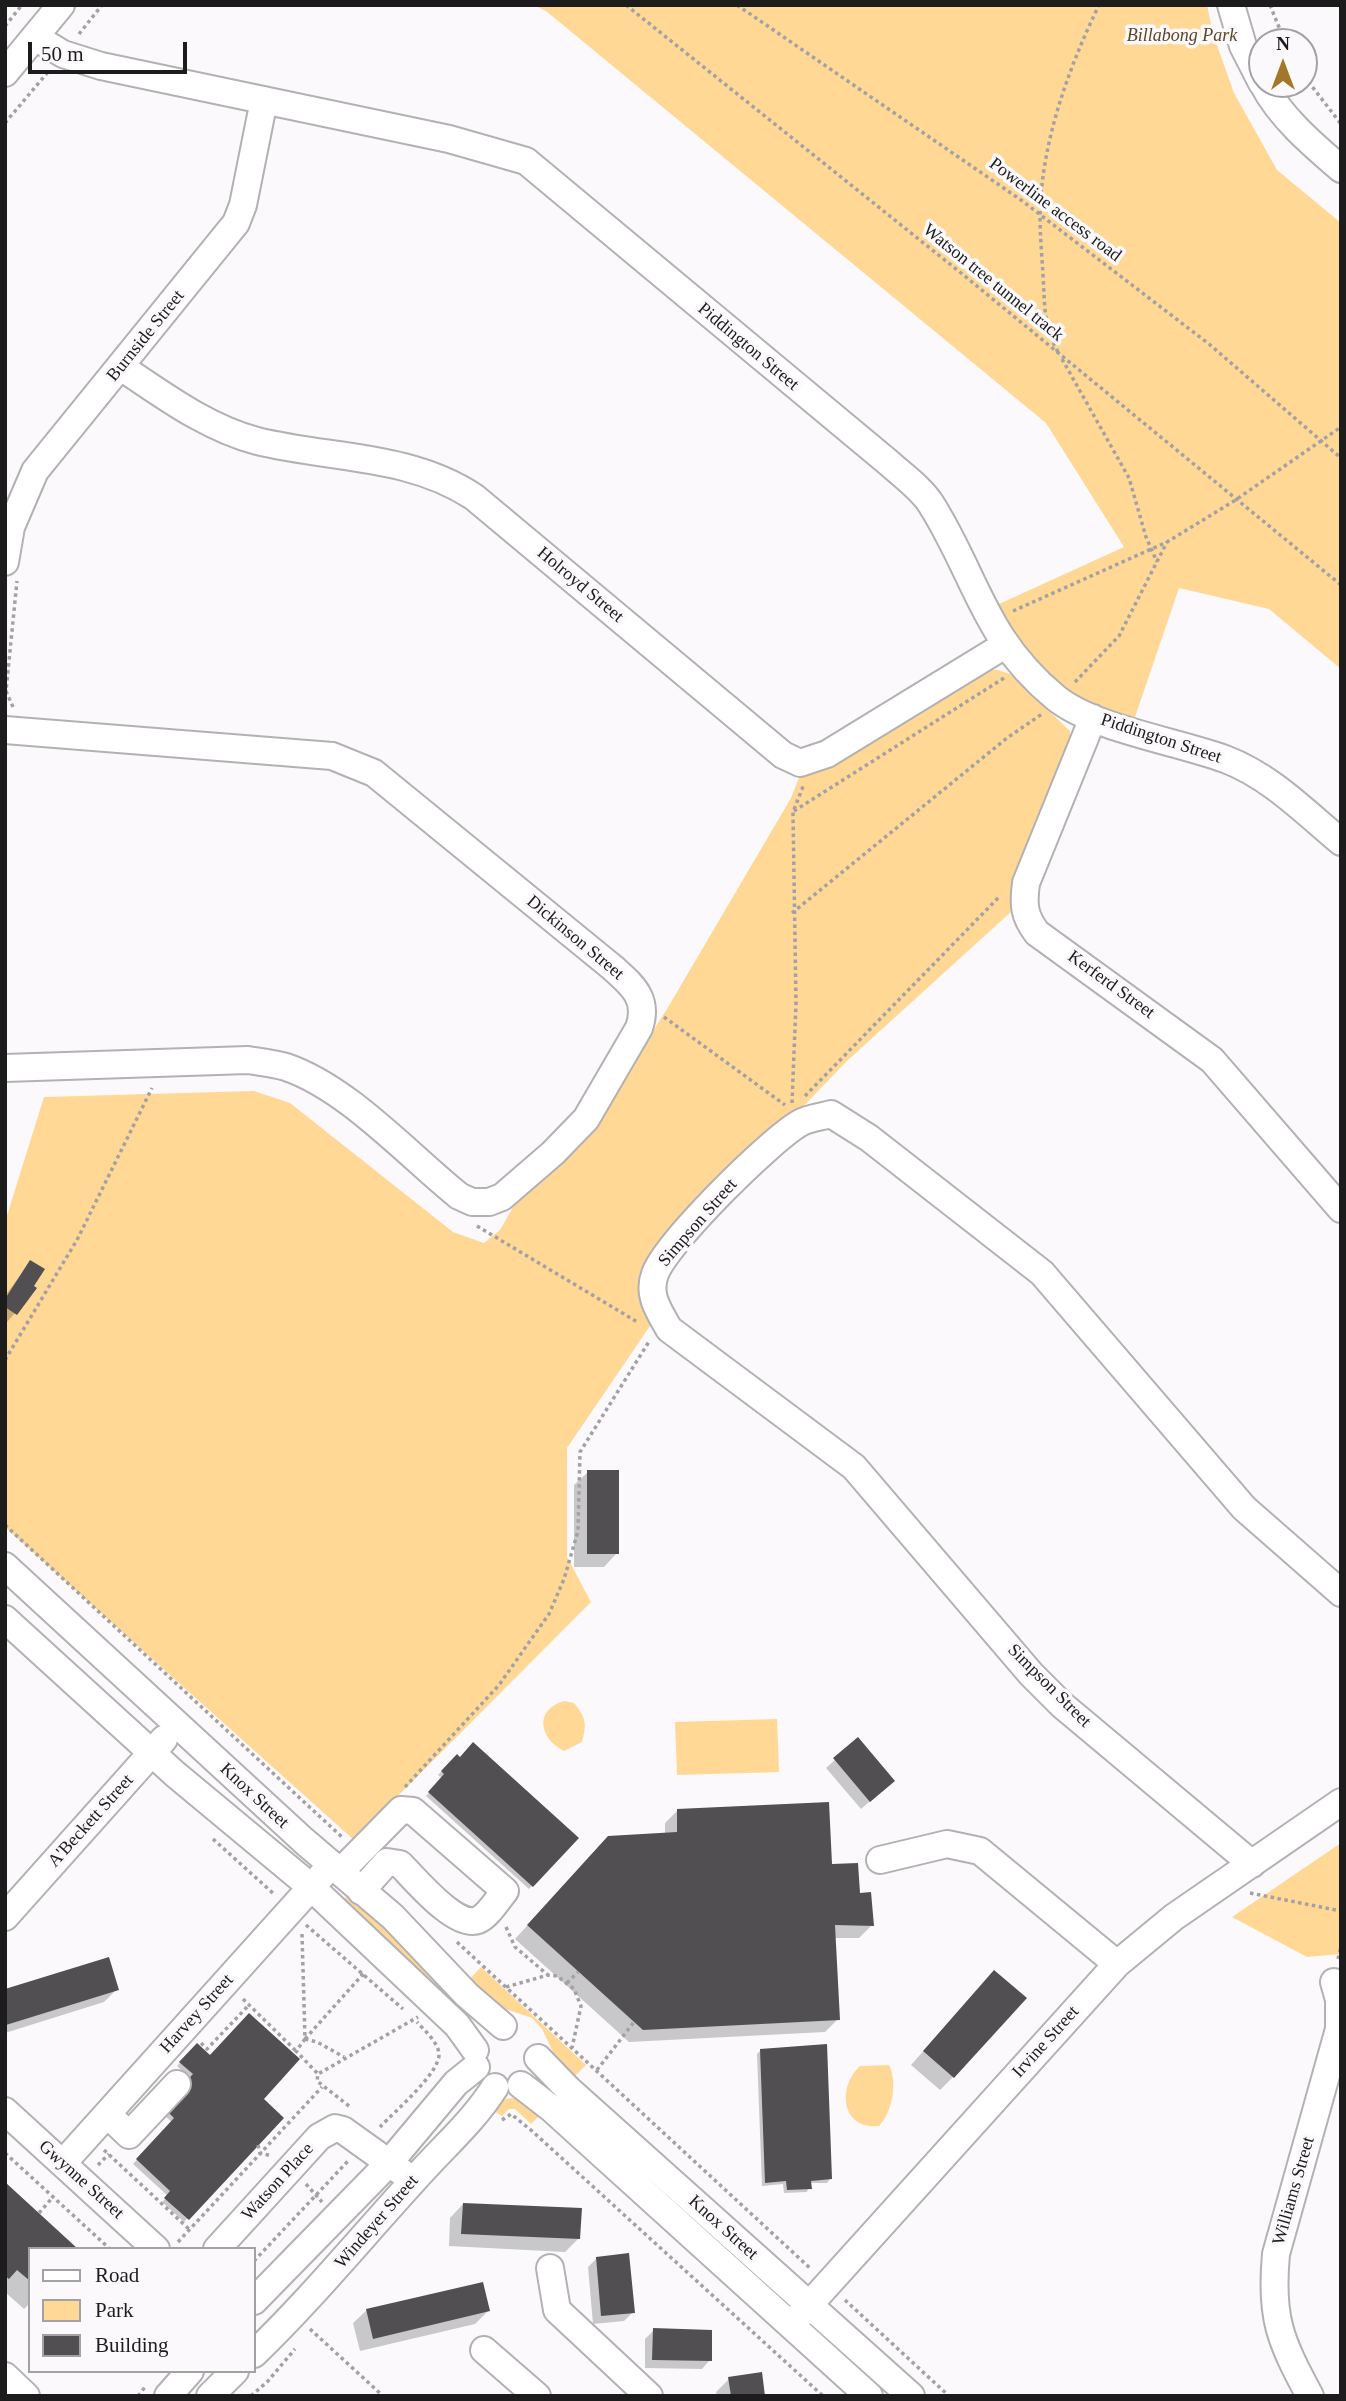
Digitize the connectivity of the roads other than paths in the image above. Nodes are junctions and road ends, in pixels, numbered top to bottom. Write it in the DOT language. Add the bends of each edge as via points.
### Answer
graph roads {
  1 [pos="61,5"];
  2 [pos="1231,5"];
  3 [pos="34,37"];
  4 [pos="1248,56"];
  5 [pos="5,73"];
  6 [pos="1271,98"];
  7 [pos="264,100"];
  8 [pos="1341,169"];
  9 [pos="121,367"];
  10 [pos="11,569"];
  11 [pos="1005,645"];
  12 [pos="1093,718"];
  13 [pos="10,720"];
  14 [pos="1341,842"];
  15 [pos="5,1068"];
  16 [pos="1341,1209"];
  17 [pos="5,1566"];
  18 [pos="1341,1593"];
  19 [pos="5,1619"];
  20 [pos="176,1724"];
  21 [pos="153,1752"];
  22 [pos="1341,1802"];
  23 [pos="880,1860"];
  24 [pos="1252,1864"];
  25 [pos="336,1868"];
  26 [pos="311,1887"];
  27 [pos="361,1891"];
  28 [pos="5,1917"];
  29 [pos="1117,1964"];
  30 [pos="1334,1982"];
  31 [pos="524,2038"];
  32 [pos="475,2058"];
  33 [pos="177,2084"];
  34 [pos="521,2085"];
  35 [pos="495,2087"];
  36 [pos="5,2111"];
  37 [pos="107,2114"];
  38 [pos="62,2163"];
  39 [pos="389,2163"];
  40 [pos="413,2180"];
  41 [pos="154,2247"];
  42 [pos="219,2247"];
  43 [pos="550,2269"];
  44 [pos="256,2299"];
  45 [pos="809,2305"];
  46 [pos="791,2325"];
  47 [pos="257,2345"];
  48 [pos="484,2350"];
  49 [pos="188,2373"];
  50 [pos="233,2373"];
  51 [pos="5,2376"];
  52 [pos="26,2396"];
  53 [pos="168,2396"];
  54 [pos="210,2396"];
  55 [pos="537,2396"];
  56 [pos="649,2396"];
  57 [pos="869,2396"];
  58 [pos="911,2396"];
  59 [pos="1310,2396"];
  1 -- 3 [label="street"];
  2 -- 4 [label="street"];
  3 -- 5 [label="street"];
  3 -- 7 [label="street, Piddington Street" via="63,54 101,66"];
  6 -- 8 [label="street"];
  7 -- 9 [label="street, Burnside Street" via="236,223"];
  7 -- 11 [label="street, Piddington Street" via="449,139 526,161 929,501"];
  9 -- 10 [label="street, Burnside Street" via="35,471 11,527"];
  9 -- 11 [label="street, Holroyd Street" via="230,433 410,467 449,481 783,755 800,763 814,760"];
  11 -- 12 [label="street, Piddington Street" via="1049,703"];
  12 -- 14 [label="street, Piddington Street" via="1256,773"];
  12 -- 16 [label="street, Kerferd Street" via="1026,883 1026,919 1037,933 1212,1060"];
  13 -- 15 [label="street, Dickinson Street" via="332,756 374,773 613,968 638,991 643,1015 586,1119 502,1197 489,1202 459,1196 358,1111 309,1076 284,1066 248,1060"];
  17 -- 20 [label="street, Knox Street"];
  18 -- 24 [label="street, Simpson Street" via="1244,1508 1042,1273 869,1138 831,1114 801,1121 771,1146 722,1192 655,1273 652,1289 662,1330 855,1466 1031,1674"];
  19 -- 21 [label="street, Knox Street"];
  20 -- 21 [label="street, A'Beckett Street"];
  20 -- 25 [label="street, Knox Street"];
  21 -- 26 [label="street, Knox Street"];
  21 -- 28 [label="street, A'Beckett Street"];
  22 -- 24 [label="street, Irvine Street"];
  23 -- 29 [label="street" via="947,1844 980,1851"];
  24 -- 29 [label="street, Irvine Street" via="1155,1931"];
  25 -- 26 [label="street, Harvey Street"];
  25 -- 27 [label="street, Knox Street"];
  25 -- 27 [label="street, Harvey Street" via="401,1810 413,1811 505,1891 480,1919 467,1922 455,1917 400,1864 387,1862"];
  26 -- 32 [label="street, Knox Street" via="457,2025"];
  26 -- 37 [label="street, Harvey Street"];
  27 -- 31 [label="street, Knox Street" via="393,1917 467,1995"];
  29 -- 45 [label="street, Irvine Street"];
  30 -- 59 [label="street, Williams Street" via="1339,2029 1276,2254 1273,2291 1276,2324"];
  31 -- 32 [label="street" via="484,2035"];
  31 -- 34 [label="street" via="532,2076"];
  31 -- 45 [label="street, Knox Street" via="569,2090"];
  32 -- 35 [label="street" via="483,2079"];
  32 -- 39 [label="street, Windeyer Street"];
  33 -- 37 [label="street" via="129,2135"];
  34 -- 35 [label="street"];
  34 -- 46 [label="street, Knox Street"];
  35 -- 40 [label="street, Windeyer Street" via="483,2107"];
  36 -- 38 [label="street, Gwynne Street"];
  37 -- 38 [label="street, Harvey Street"];
  38 -- 41 [label="street, Gwynne Street"];
  39 -- 40 [label="street, Watson Place"];
  39 -- 42 [label="street, Watson Place" via="335,2128 320,2137"];
  39 -- 44 [label="street, Windeyer Street"];
  40 -- 47 [label="street, Windeyer Street" via="366,2236"];
  43 -- 56 [label="street" via="557,2310"];
  45 -- 46 [label="street, Irvine Street"];
  45 -- 58 [label="street, Knox Street"];
  46 -- 57 [label="street, Knox Street"];
  48 -- 55 [label="street"];
  49 -- 53 [label="street"];
  50 -- 54 [label="street"];
  51 -- 52 [label="street"];
}
